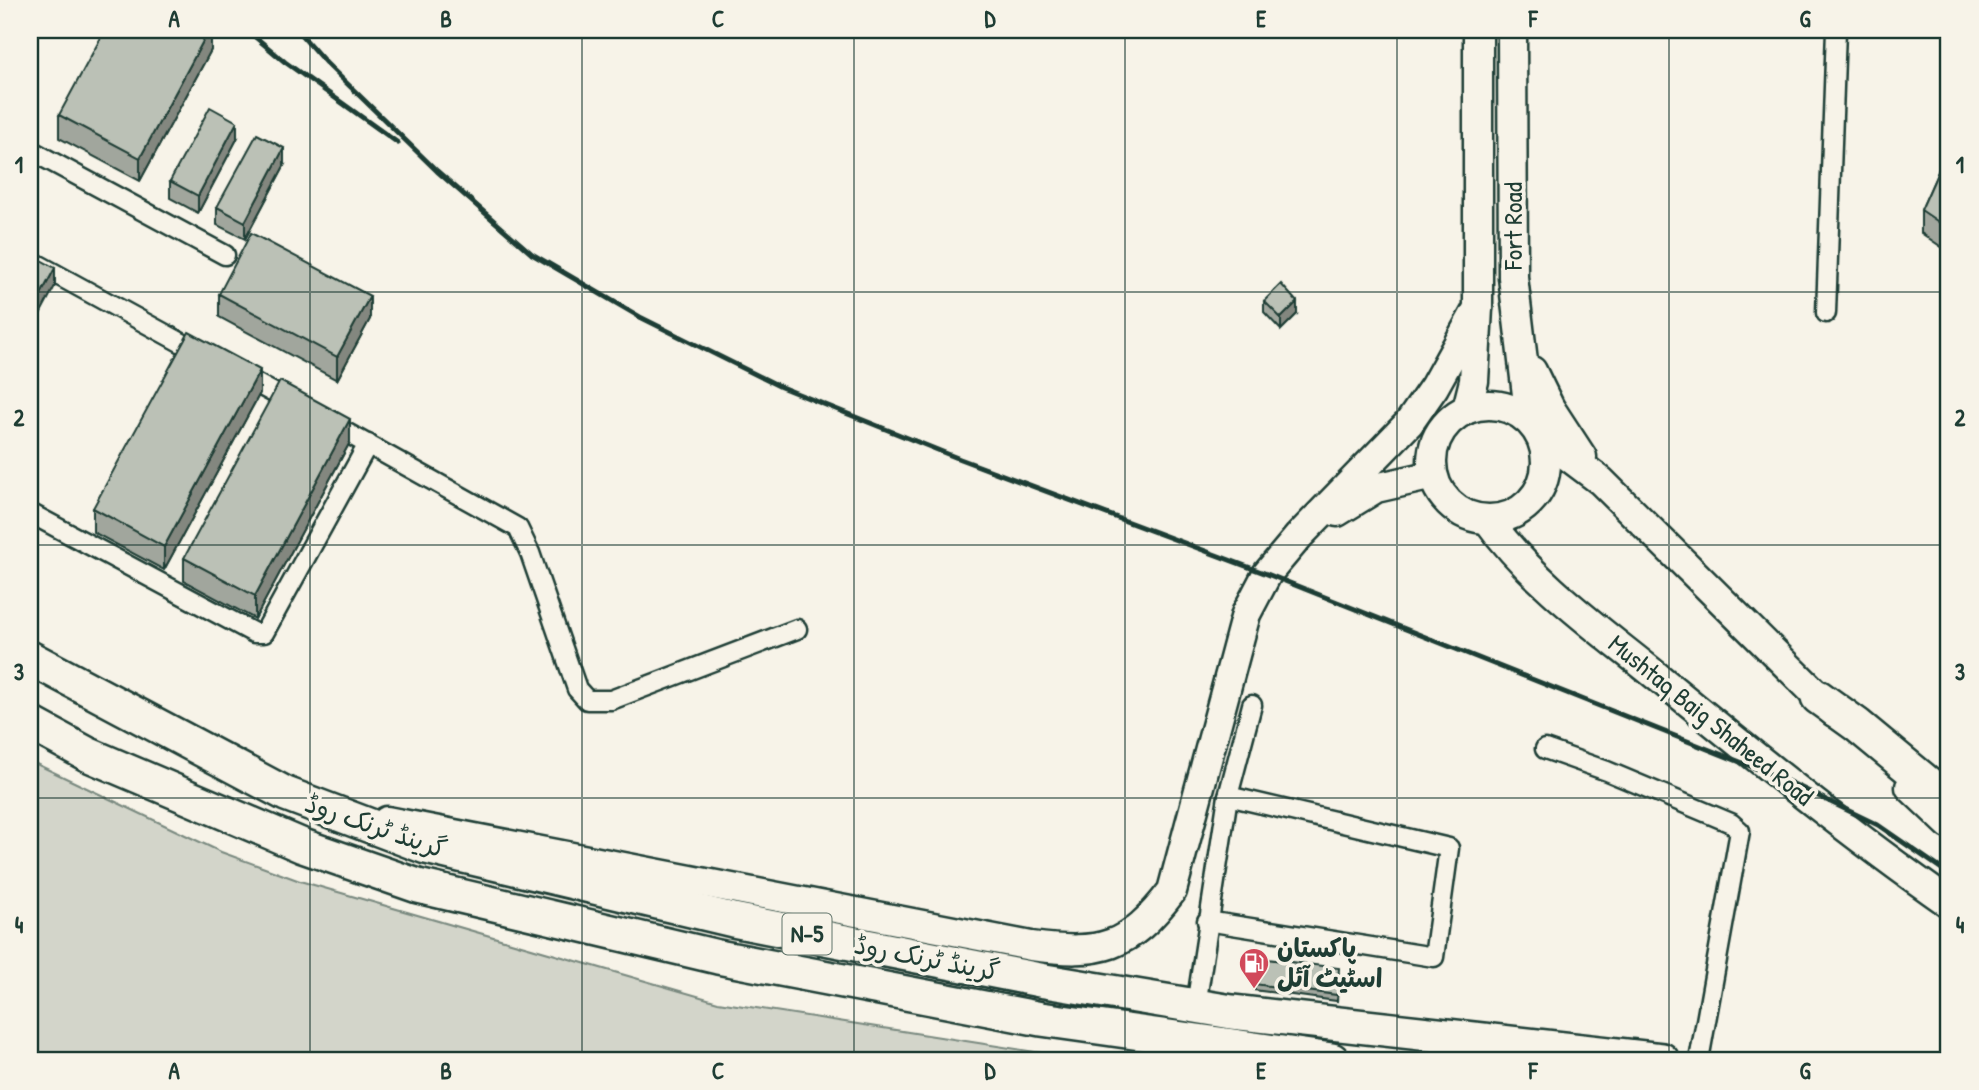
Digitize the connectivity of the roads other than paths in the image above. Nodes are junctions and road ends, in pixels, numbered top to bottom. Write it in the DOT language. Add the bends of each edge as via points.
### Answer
graph roads {
  1 [pos="1478,30"];
  2 [pos="1512,30"];
  3 [pos="1836,30"];
  4 [pos="30,150"];
  5 [pos="225,255"];
  6 [pos="30,260"];
  7 [pos="1478,308"];
  8 [pos="1826,313"];
  9 [pos="1516,327"];
  10 [pos="1467,409"];
  11 [pos="1536,428"];
  12 [pos="368,444"];
  13 [pos="1433,475"];
  14 [pos="1601,481"];
  15 [pos="30,513"];
  16 [pos="1488,520"];
  17 [pos="1299,536"];
  18 [pos="797,629"];
  19 [pos="30,658"];
  20 [pos="1818,697"];
  21 [pos="1252,705"];
  22 [pos="30,723"];
  23 [pos="1545,749"];
  24 [pos="1228,796"];
  25 [pos="1949,801"];
  26 [pos="322,809"];
  27 [pos="1949,824"];
  28 [pos="1949,904"];
  29 [pos="1207,921"];
  30 [pos="1196,1006"];
  31 [pos="1560,1055"];
  32 [pos="1332,1060"];
  33 [pos="1662,1060"];
  34 [pos="1699,1060"];
  1 -- 7 [label="main road, Fort Road"];
  2 -- 9 [label="main road, Fort Road"];
  3 -- 8 [label="street"];
  4 -- 5 [label="street"];
  6 -- 12 [label="street"];
  7 -- 10 [label="main road, Fort Road" via="1474,381"];
  7 -- 17 [label="main road" via="1409,423"];
  9 -- 11 [label="main road, Fort Road"];
  9 -- 14 [label="main road" via="1550,408"];
  10 -- 11 [label="main road" via="1500,405 1516,411"];
  10 -- 13 [label="main road" via="1443,429 1432,459"];
  11 -- 14 [label="main road"];
  11 -- 16 [label="main road" via="1547,455 1546,475 1538,493 1516,512"];
  12 -- 15 [label="street" via="264,633 254,633"];
  12 -- 18 [label="street" via="518,528 577,689 587,700 611,700"];
  13 -- 16 [label="main road" via="1438,489 1459,511"];
  13 -- 17 [label="main road" via="1376,488"];
  14 -- 20 [label="main road"];
  16 -- 28 [label="main road, Mushtaq Baig Shaheed Road" via="1530,569 1628,652 1868,846"];
  17 -- 26 [label="main road" via="1267,574 1246,614 1172,891 1148,923 1116,943 1073,951 1031,946"];
  19 -- 26 [label="highway, گرینڈ ٹرنک روڈ / N-5"];
  20 -- 25 [label="highway"];
  20 -- 27 [label="main road"];
  21 -- 24 [label="street"];
  22 -- 32 [label="highway, گرینڈ ٹرنک روڈ / N-5" via="87,754 303,846 418,886 718,957 1027,1016"];
  23 -- 34 [label="street" via="1632,781 1741,831"];
  24 -- 29 [label="street"];
  24 -- 29 [label="street" via="1449,848 1434,957"];
  26 -- 30 [label="highway, گرینڈ ٹرنک روڈ / N-5" via="426,847 733,920"];
  29 -- 30 [label="street"];
  30 -- 31 [label="highway, گرینڈ ٹرنک روڈ / N-5"];
  31 -- 33 [label="highway, گرینڈ ٹرنک روڈ / N-5"];
}
